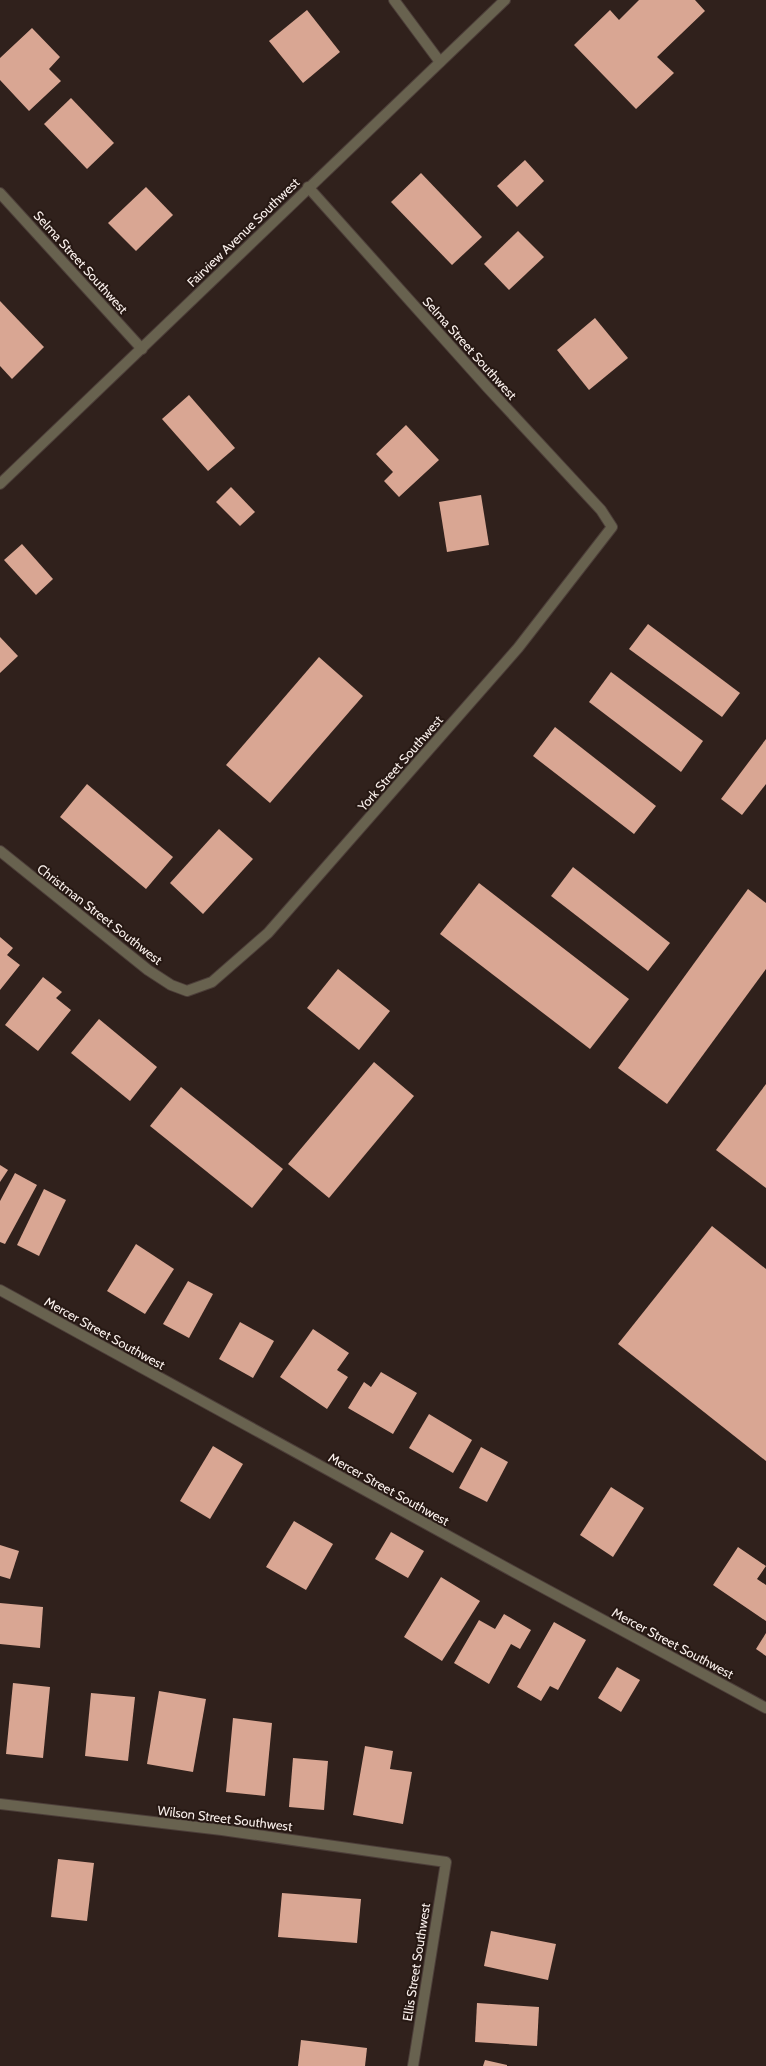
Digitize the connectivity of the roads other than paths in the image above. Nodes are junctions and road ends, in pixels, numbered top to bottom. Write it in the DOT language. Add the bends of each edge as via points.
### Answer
graph roads {
  1 [pos="394,0"];
  2 [pos="505,0"];
  3 [pos="440,62"];
  4 [pos="308,187"];
  5 [pos="0,193"];
  6 [pos="142,349"];
  7 [pos="0,484"];
  8 [pos="612,527"];
  9 [pos="0,851"];
  10 [pos="186,991"];
  11 [pos="0,1290"];
  12 [pos="766,1708"];
  13 [pos="0,1804"];
  14 [pos="446,1862"];
  15 [pos="413,2066"];
  1 -- 3 [label="street"];
  2 -- 3 [label="street, Fairview Avenue Southwest"];
  3 -- 4 [label="street, Fairview Avenue Southwest"];
  4 -- 6 [label="street, Fairview Avenue Southwest"];
  4 -- 8 [label="street, Selma Street Southwest" via="601,510"];
  5 -- 6 [label="street, Selma Street Southwest"];
  6 -- 7 [label="street, Fairview Avenue Southwest"];
  8 -- 10 [label="street, York Street Southwest" via="518,648 268,934 212,982"];
  9 -- 10 [label="street, Christman Street Southwest" via="148,970 171,985"];
  11 -- 12 [label="street, Mercer Street Southwest"];
  13 -- 14 [label="street, Wilson Street Southwest" via="222,1830"];
  14 -- 15 [label="street, Ellis Street Southwest"];
}
